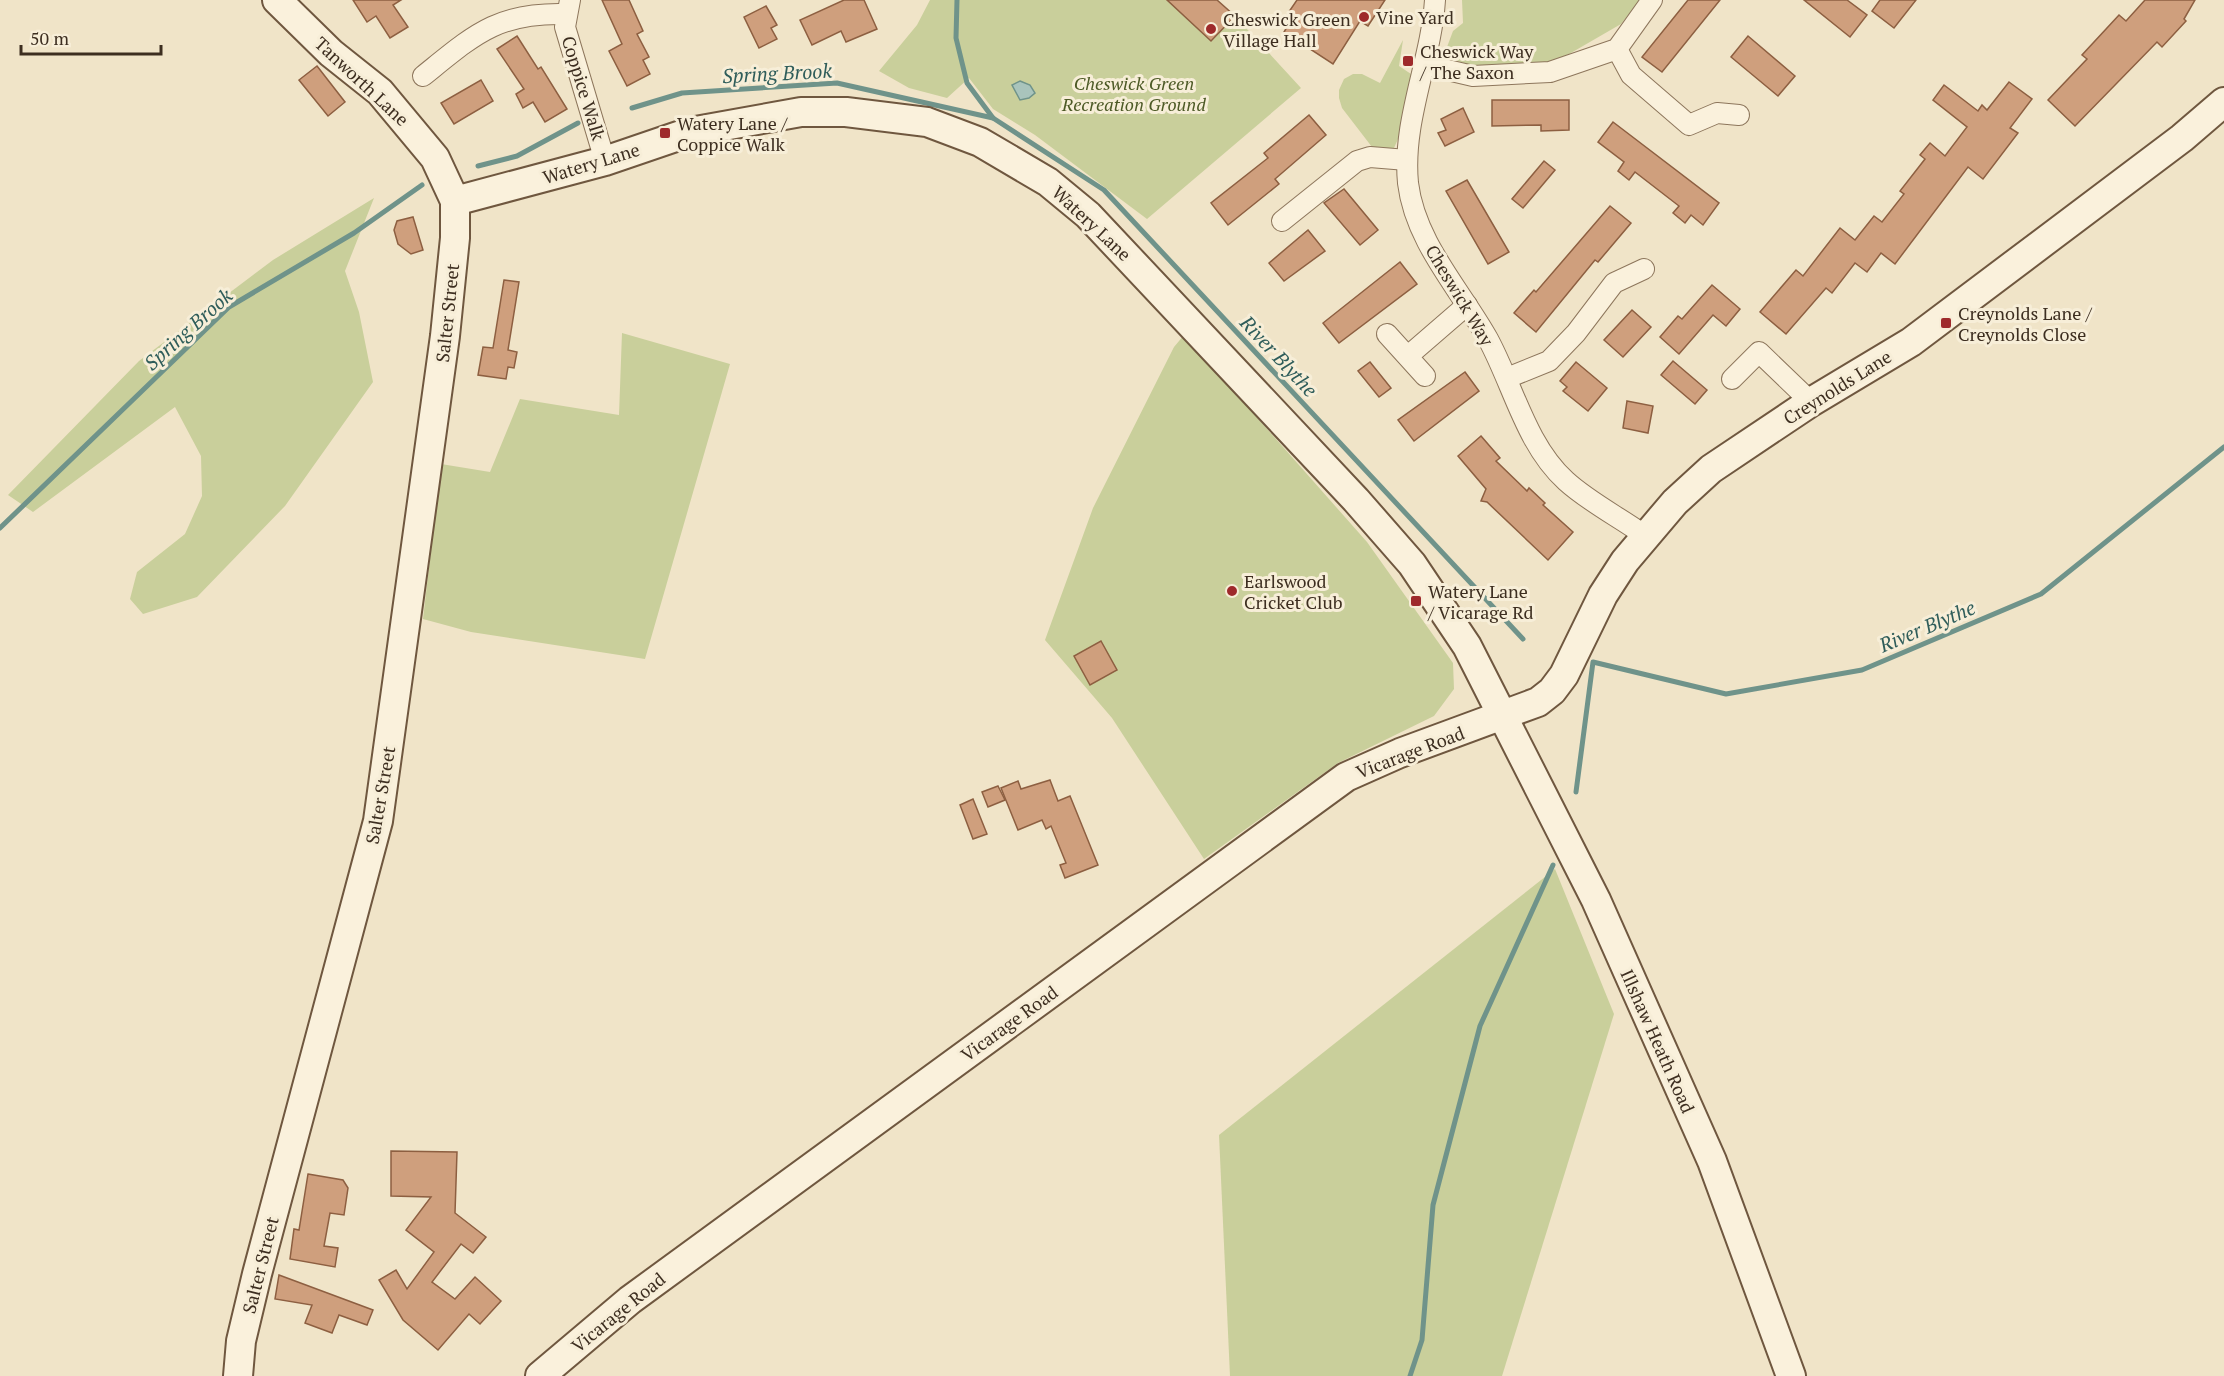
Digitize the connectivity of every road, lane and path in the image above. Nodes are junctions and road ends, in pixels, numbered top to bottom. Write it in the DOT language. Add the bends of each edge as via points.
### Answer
graph roads {
  1 [pos="278,0"];
  2 [pos="1435,0"];
  3 [pos="1652,0"];
  4 [pos="568,7"];
  5 [pos="1617,49"];
  6 [pos="1426,65"];
  7 [pos="423,76"];
  8 [pos="2224,102"];
  9 [pos="1739,115"];
  10 [pos="605,160"];
  11 [pos="1407,160"];
  12 [pos="455,201"];
  13 [pos="1282,221"];
  14 [pos="1644,269"];
  15 [pos="1467,305"];
  16 [pos="1387,334"];
  17 [pos="1408,356"];
  18 [pos="1425,376"];
  19 [pos="1507,378"];
  20 [pos="1732,379"];
  21 [pos="1811,402"];
  22 [pos="1644,535"];
  23 [pos="1504,715"];
  24 [pos="238,1376"];
  25 [pos="540,1376"];
  26 [pos="1791,1376"];
  1 -- 12 [label="street, Tanworth Lane" via="331,53 380,92 411,127 435,158"];
  2 -- 6 [label="street, Cheswick Way"];
  3 -- 5 [label="street"];
  4 -- 7 [label="street, Coppice Walk" via="495,24 466,41"];
  4 -- 10 [label="street, Coppice Walk" via="565,27"];
  5 -- 6 [label="street" via="1550,72 1525,75 1473,76"];
  5 -- 9 [label="street" via="1631,75 1689,125 1717,113"];
  6 -- 11 [label="street, Cheswick Way" via="1413,107"];
  8 -- 21 [label="street, Creynolds Lane" via="2182,138 1911,342"];
  10 -- 12 [label="street, Watery Lane"];
  10 -- 23 [label="street, Watery Lane" via="690,132 758,117 846,112 927,122 980,142 1048,182 1088,214 1120,247 1268,403 1412,564 1467,646"];
  11 -- 13 [label="street" via="1370,157 1357,161"];
  11 -- 15 [label="street, Cheswick Way" via="1416,217"];
  12 -- 24 [label="street, Salter Street" via="445,336 378,821 257,1274 241,1341"];
  14 -- 19 [label="street" via="1614,283 1549,361"];
  15 -- 17 [label="street"];
  15 -- 19 [label="street, Cheswick Way"];
  16 -- 17 [label="street"];
  17 -- 18 [label="street"];
  19 -- 22 [label="street, Cheswick Way" via="1537,443 1566,481"];
  20 -- 21 [label="street" via="1759,352"];
  21 -- 22 [label="street, Creynolds Lane" via="1711,469"];
  22 -- 23 [label="street, Creynolds Lane" via="1604,595 1578,650 1552,691 1538,702"];
  23 -- 25 [label="street, Vicarage Road" via="1346,777 630,1300"];
  23 -- 26 [label="street, Illshaw Heath Road" via="1596,900 1712,1161"];
}
